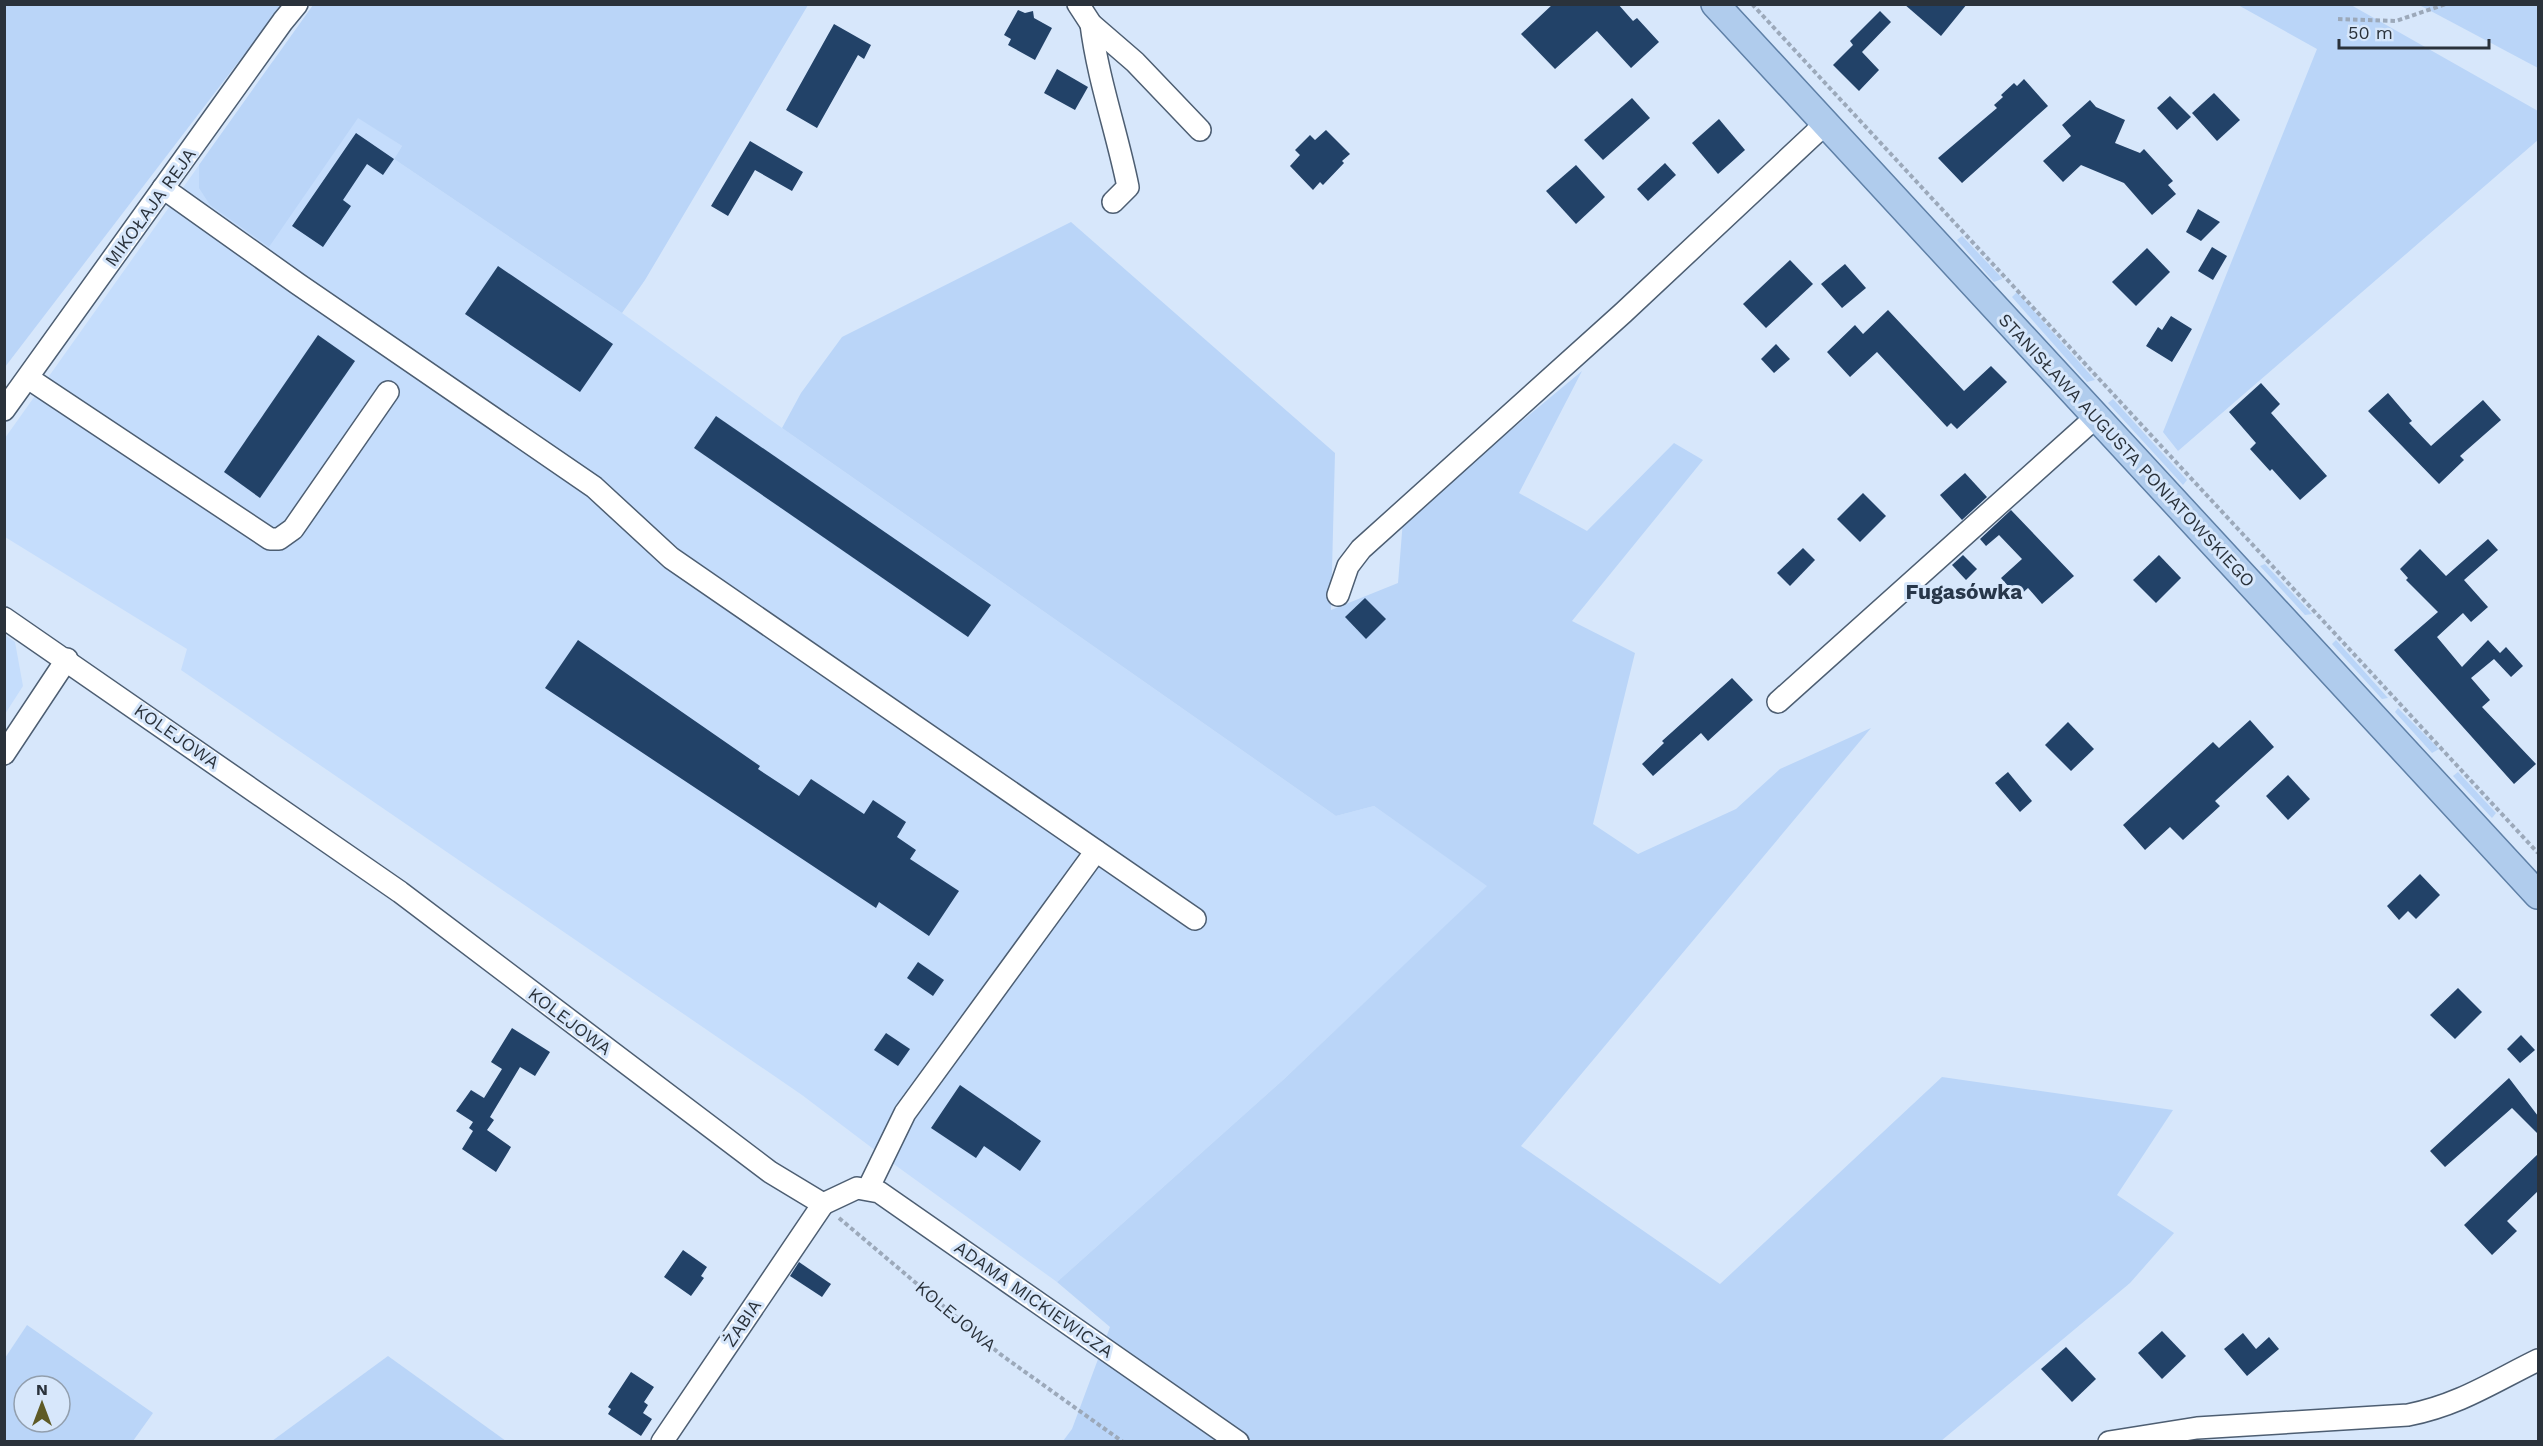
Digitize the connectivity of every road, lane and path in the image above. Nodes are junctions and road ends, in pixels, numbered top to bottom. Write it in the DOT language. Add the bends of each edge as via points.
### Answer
graph roads {
  1 [pos="297,4"];
  2 [pos="1078,4"];
  3 [pos="1715,4"];
  4 [pos="1752,4"];
  5 [pos="2446,4"];
  6 [pos="2338,19"];
  7 [pos="1091,24"];
  8 [pos="1826,124"];
  9 [pos="1200,130"];
  10 [pos="163,188"];
  11 [pos="1113,202"];
  12 [pos="28,378"];
  13 [pos="388,392"];
  14 [pos="4,410"];
  15 [pos="2096,417"];
  16 [pos="1338,595"];
  17 [pos="4,618"];
  18 [pos="67,659"];
  19 [pos="1778,702"];
  20 [pos="4,754"];
  21 [pos="1096,851"];
  22 [pos="2538,853"];
  23 [pos="2538,896"];
  24 [pos="1195,919"];
  25 [pos="868,1189"];
  26 [pos="823,1204"];
  27 [pos="2538,1360"];
  28 [pos="662,1442"];
  29 [pos="1123,1442"];
  30 [pos="1238,1442"];
  31 [pos="2109,1442"];
  1 -- 10 [label="street, MIKOŁAJA REJA"];
  2 -- 7 [label="street"];
  3 -- 8 [label="main road, STANISŁAWA AUGUSTA PONIATOWSKIEGO"];
  4 -- 22 [label="path"];
  5 -- 6 [label="path" via="2396,21"];
  7 -- 9 [label="street" via="1135,62"];
  7 -- 11 [label="street" via="1096,64 1118,136 1128,187"];
  8 -- 15 [label="main road, STANISŁAWA AUGUSTA PONIATOWSKIEGO"];
  8 -- 16 [label="street" via="1361,549 1348,566"];
  10 -- 12 [label="street, MIKOŁAJA REJA"];
  10 -- 21 [label="street" via="594,487 671,558"];
  12 -- 13 [label="street" via="270,539 279,539 293,529"];
  12 -- 14 [label="street, MIKOŁAJA REJA"];
  15 -- 19 [label="street"];
  15 -- 23 [label="main road, STANISŁAWA AUGUSTA PONIATOWSKIEGO"];
  17 -- 18 [label="street, KOLEJOWA"];
  18 -- 20 [label="street"];
  18 -- 26 [label="street, KOLEJOWA" via="400,892 770,1172"];
  21 -- 24 [label="street"];
  21 -- 25 [label="street" via="905,1113"];
  25 -- 26 [label="street" via="857,1188"];
  25 -- 30 [label="street, ADAMA MICKIEWICZA" via="889,1198"];
  26 -- 28 [label="street, ŻABIA"];
  26 -- 29 [label="path, KOLEJOWA" via="1000,1354"];
  27 -- 31 [label="street" via="2475,1395 2427,1412 2197,1428"];
}
